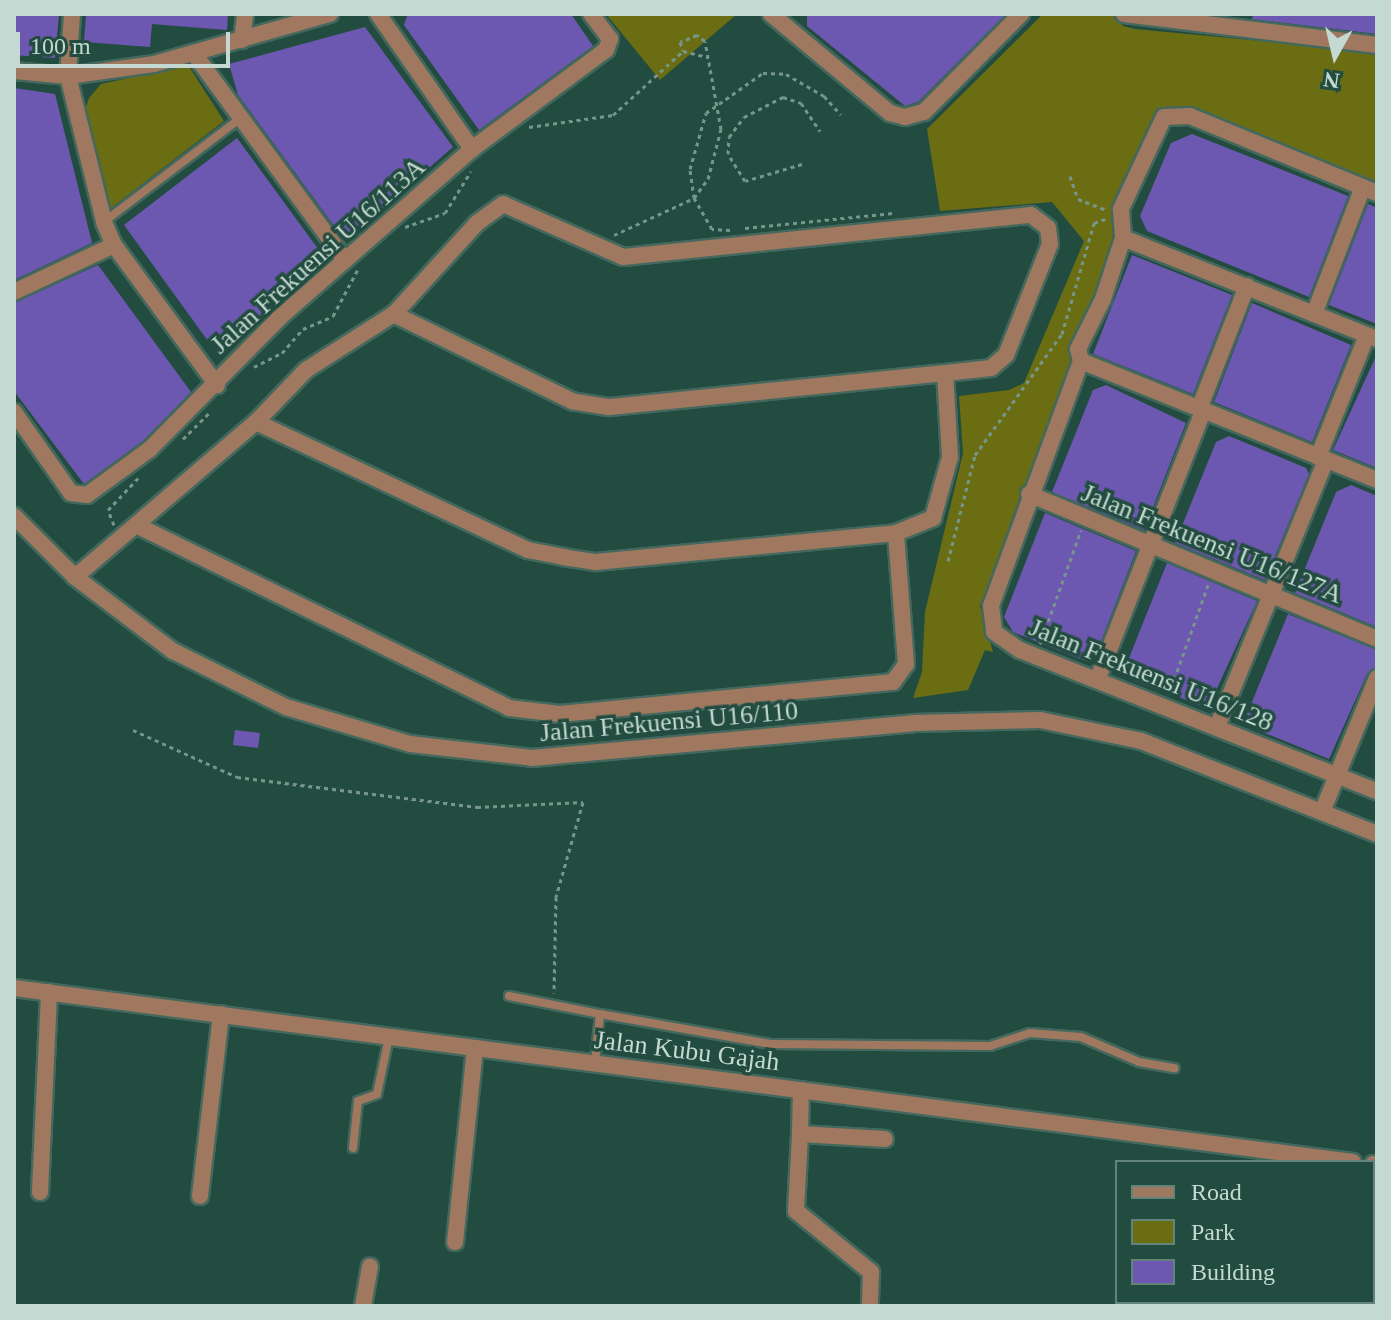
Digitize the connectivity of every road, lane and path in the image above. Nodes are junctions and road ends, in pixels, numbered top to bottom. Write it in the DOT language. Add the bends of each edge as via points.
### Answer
graph roads {
  1 [pos="72,14"];
  2 [pos="245,14"];
  3 [pos="330,14"];
  4 [pos="378,14"];
  5 [pos="591,14"];
  6 [pos="1021,14"];
  7 [pos="1124,14"];
  8 [pos="777,16"];
  9 [pos="242,40"];
  10 [pos="1377,45"];
  11 [pos="683,51"];
  12 [pos="195,55"];
  13 [pos="707,57"];
  14 [pos="14,71"];
  15 [pos="68,76"];
  16 [pos="715,106"];
  17 [pos="841,115"];
  18 [pos="242,117"];
  19 [pos="516,130"];
  20 [pos="820,131"];
  21 [pos="474,155"];
  22 [pos="802,164"];
  23 [pos="1070,176"];
  24 [pos="1370,190"];
  25 [pos="694,198"];
  26 [pos="898,212"];
  27 [pos="1121,213"];
  28 [pos="104,222"];
  29 [pos="400,228"];
  30 [pos="1123,238"];
  31 [pos="114,245"];
  32 [pos="599,248"];
  33 [pos="363,258"];
  34 [pos="345,260"];
  35 [pos="1247,286"];
  36 [pos="14,292"];
  37 [pos="394,314"];
  38 [pos="1314,314"];
  39 [pos="1372,337"];
  40 [pos="1081,361"];
  41 [pos="244,371"];
  42 [pos="945,373"];
  43 [pos="217,385"];
  44 [pos="212,407"];
  45 [pos="1201,410"];
  46 [pos="14,412"];
  47 [pos="256,422"];
  48 [pos="178,442"];
  49 [pos="1322,459"];
  50 [pos="142,474"];
  51 [pos="1377,480"];
  52 [pos="1029,494"];
  53 [pos="14,516"];
  54 [pos="1085,518"];
  55 [pos="136,525"];
  56 [pos="896,533"];
  57 [pos="120,540"];
  58 [pos="1150,543"];
  59 [pos="948,561"];
  60 [pos="1214,570"];
  61 [pos="75,577"];
  62 [pos="1272,594"];
  63 [pos="1377,639"];
  64 [pos="1036,655"];
  65 [pos="1098,678"];
  66 [pos="1377,678"];
  67 [pos="1165,705"];
  68 [pos="1217,727"];
  69 [pos="133,730"];
  70 [pos="1337,775"];
  71 [pos="1377,791"];
  72 [pos="1322,812"];
  73 [pos="1377,834"];
  74 [pos="14,988"];
  75 [pos="49,992"];
  76 [pos="509,996"];
  77 [pos="554,1005"];
  78 [pos="221,1014"];
  79 [pos="600,1014"];
  80 [pos="389,1036"];
  81 [pos="475,1048"];
  82 [pos="595,1063"];
  83 [pos="1174,1068"];
  84 [pos="801,1090"];
  85 [pos="800,1134"];
  86 [pos="885,1139"];
  87 [pos="353,1148"];
  88 [pos="1338,1160"];
  89 [pos="40,1192"];
  90 [pos="200,1196"];
  91 [pos="455,1242"];
  92 [pos="370,1267"];
  93 [pos="363,1306"];
  94 [pos="870,1306"];
  1 -- 15 [label="street"];
  2 -- 9 [label="street"];
  3 -- 9 [label="street"];
  4 -- 21 [label="street"];
  5 -- 21 [label="street, Jalan Frekuensi U16/113A" via="610,39 606,50"];
  6 -- 8 [label="street" via="924,112 905,117 890,113"];
  7 -- 10 [label="street"];
  9 -- 12 [label="street"];
  11 -- 13 [label="path"];
  11 -- 13 [label="path" via="680,42 697,35 705,41"];
  11 -- 19 [label="path" via="613,115"];
  12 -- 15 [label="street"];
  12 -- 18 [label="street"];
  13 -- 16 [label="path"];
  14 -- 15 [label="street"];
  15 -- 28 [label="street"];
  16 -- 17 [label="path" via="763,73 786,74 824,96"];
  16 -- 25 [label="path" via="696,138 690,169"];
  16 -- 25 [label="path" via="721,129 718,156"];
  18 -- 28 [label="lane"];
  18 -- 34 [label="street"];
  20 -- 22 [label="path" via="801,103 783,97 744,117 729,137 728,154 745,181"];
  21 -- 29 [label="path" via="445,213"];
  21 -- 34 [label="street, Jalan Frekuensi U16/113A"];
  23 -- 27 [label="path" via="1078,199"];
  24 -- 27 [label="street" via="1190,116 1172,115 1159,123"];
  24 -- 38 [label="street"];
  25 -- 26 [label="path" via="712,229"];
  25 -- 32 [label="path" via="619,231"];
  27 -- 30 [label="street"];
  27 -- 59 [label="path" via="1094,223 1062,334 975,455"];
  28 -- 31 [label="street"];
  30 -- 35 [label="street"];
  30 -- 40 [label="street, Jalan Frekuensi U16/128" via="1078,349"];
  31 -- 36 [label="street"];
  31 -- 43 [label="street"];
  32 -- 37 [label="street" via="503,204 477,223"];
  32 -- 42 [label="street" via="623,257 1031,215 1048,228 1050,244 1006,355 991,368"];
  33 -- 41 [label="path" via="333,316 303,329 282,353"];
  34 -- 43 [label="street, Jalan Frekuensi U16/113A" via="226,367"];
  35 -- 38 [label="street"];
  35 -- 45 [label="street"];
  37 -- 42 [label="street" via="572,401 608,407"];
  37 -- 47 [label="street" via="306,370"];
  38 -- 39 [label="street"];
  39 -- 49 [label="street"];
  40 -- 45 [label="street"];
  40 -- 52 [label="street, Jalan Frekuensi U16/128"];
  42 -- 56 [label="street" via="950,457 933,518"];
  43 -- 46 [label="street, Jalan Frekuensi U16/113A" via="150,449 83,497 71,493"];
  44 -- 48 [label="path" via="207,420"];
  45 -- 49 [label="street"];
  45 -- 58 [label="street"];
  47 -- 55 [label="street"];
  47 -- 56 [label="street" via="528,550 563,557 596,562"];
  49 -- 51 [label="street"];
  49 -- 62 [label="street"];
  50 -- 57 [label="path" via="108,510"];
  52 -- 54 [label="street, Jalan Frekuensi U16/127A"];
  52 -- 64 [label="street, Jalan Frekuensi U16/128" via="989,616 1000,639"];
  53 -- 61 [label="street, Jalan Frekuensi U16/110"];
  54 -- 58 [label="street, Jalan Frekuensi U16/127A"];
  54 -- 64 [label="path"];
  55 -- 56 [label="street" via="509,708 560,714 893,682 906,664"];
  55 -- 57 [label="street"];
  57 -- 61 [label="street"];
  58 -- 60 [label="street, Jalan Frekuensi U16/127A"];
  58 -- 65 [label="street"];
  60 -- 62 [label="street, Jalan Frekuensi U16/127A"];
  60 -- 67 [label="path"];
  61 -- 72 [label="street, Jalan Frekuensi U16/110" via="173,651 229,681 286,707 410,744 532,758 913,723 1040,720 1141,741"];
  62 -- 63 [label="street, Jalan Frekuensi U16/127A"];
  62 -- 68 [label="street"];
  64 -- 65 [label="street, Jalan Frekuensi U16/128"];
  65 -- 67 [label="street, Jalan Frekuensi U16/128"];
  66 -- 70 [label="street"];
  67 -- 68 [label="street, Jalan Frekuensi U16/128"];
  68 -- 70 [label="street, Jalan Frekuensi U16/128"];
  69 -- 77 [label="path" via="237,777 477,807 583,802 556,897"];
  70 -- 71 [label="street, Jalan Frekuensi U16/128"];
  70 -- 72 [label="street"];
  72 -- 73 [label="street, Jalan Frekuensi U16/110"];
  74 -- 75 [label="street, Jalan Kubu Gajah"];
  75 -- 78 [label="street, Jalan Kubu Gajah"];
  75 -- 89 [label="street"];
  76 -- 77 [label="lane"];
  77 -- 79 [label="lane"];
  78 -- 80 [label="street, Jalan Kubu Gajah"];
  78 -- 90 [label="street"];
  79 -- 82 [label="lane"];
  79 -- 83 [label="lane" via="770,1044 990,1046 1030,1033 1068,1036 1139,1062"];
  80 -- 81 [label="street, Jalan Kubu Gajah"];
  80 -- 87 [label="lane" via="377,1094 358,1101"];
  81 -- 82 [label="street, Jalan Kubu Gajah"];
  81 -- 91 [label="street"];
  82 -- 84 [label="street, Jalan Kubu Gajah"];
  84 -- 85 [label="street"];
  84 -- 88 [label="street, Jalan Kubu Gajah"];
  85 -- 86 [label="street"];
  85 -- 94 [label="street" via="796,1211 871,1272"];
  92 -- 93 [label="street"];
}
